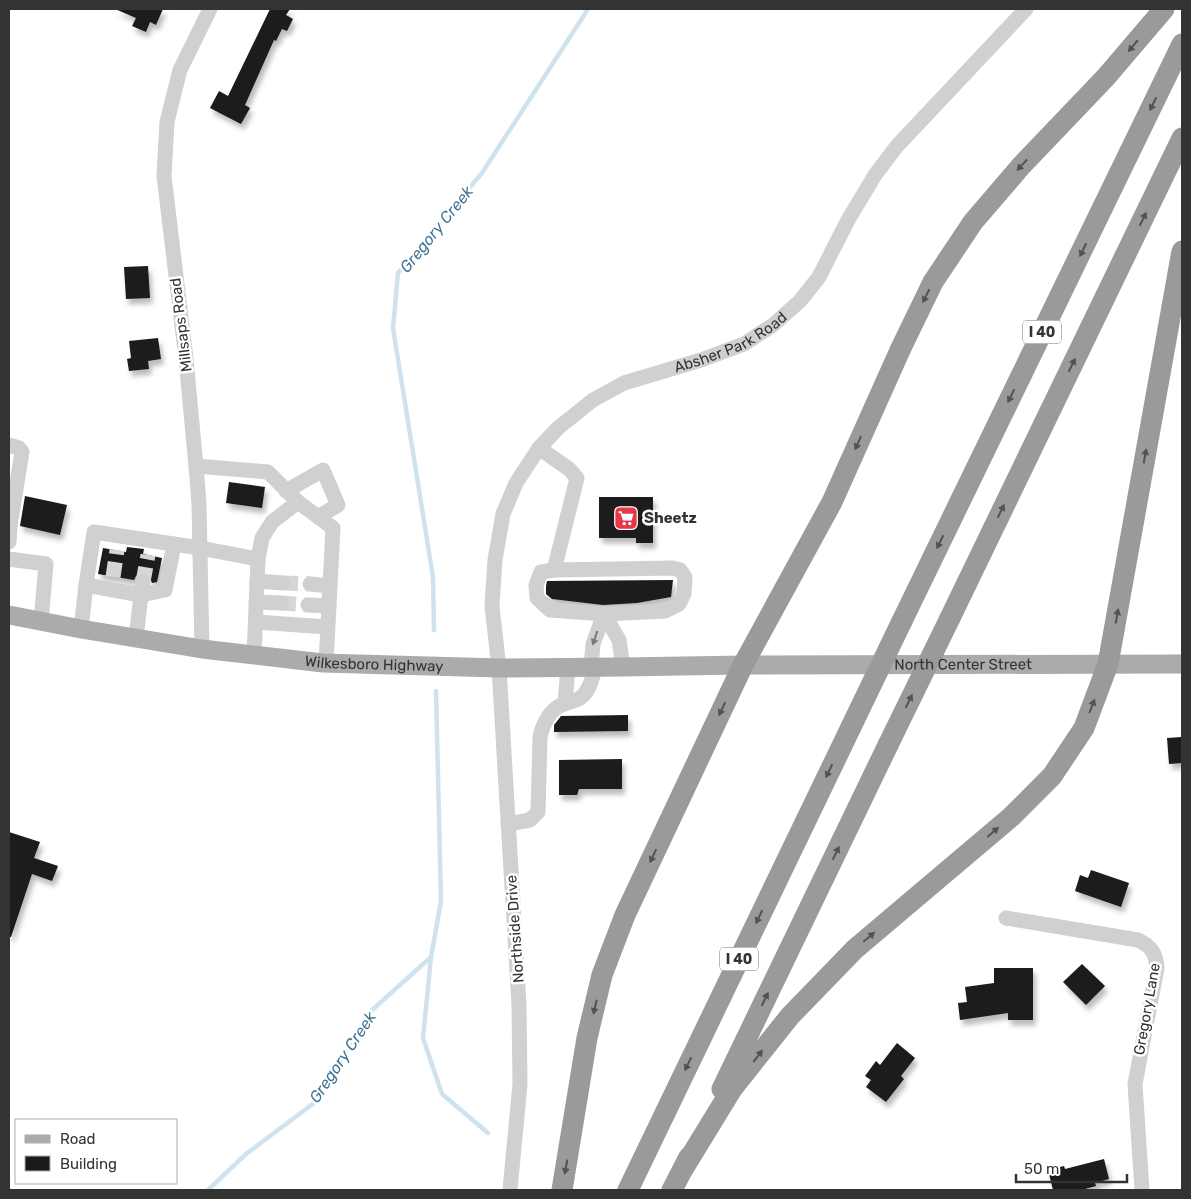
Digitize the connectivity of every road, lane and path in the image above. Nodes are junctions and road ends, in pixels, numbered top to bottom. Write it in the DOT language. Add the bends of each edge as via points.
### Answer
graph roads {
  1 [pos="210,9"];
  2 [pos="1026,9"];
  3 [pos="1164,9"];
  4 [pos="1182,44"];
  5 [pos="1182,138"];
  6 [pos="1182,251"];
  7 [pos="9,445"];
  8 [pos="539,448"];
  9 [pos="196,466"];
  10 [pos="286,491"];
  11 [pos="298,502"];
  12 [pos="318,517"];
  13 [pos="9,526"];
  14 [pos="9,542"];
  15 [pos="174,544"];
  16 [pos="200,548"];
  17 [pos="9,559"];
  18 [pos="258,559"];
  19 [pos="554,570"];
  20 [pos="257,581"];
  21 [pos="283,583"];
  22 [pos="310,584"];
  23 [pos="86,586"];
  24 [pos="330,586"];
  25 [pos="142,588"];
  26 [pos="256,602"];
  27 [pos="281,603"];
  28 [pos="308,605"];
  29 [pos="329,606"];
  30 [pos="604,614"];
  31 [pos="9,615"];
  32 [pos="40,622"];
  33 [pos="256,622"];
  34 [pos="328,627"];
  35 [pos="81,629"];
  36 [pos="136,638"];
  37 [pos="202,649"];
  38 [pos="254,655"];
  39 [pos="326,663"];
  40 [pos="743,664"];
  41 [pos="1108,664"];
  42 [pos="1182,664"];
  43 [pos="568,667"];
  44 [pos="593,667"];
  45 [pos="499,668"];
  46 [pos="623,668"];
  47 [pos="565,704"];
  48 [pos="508,824"];
  49 [pos="1006,918"];
  50 [pos="683,1169"];
  51 [pos="510,1190"];
  52 [pos="562,1190"];
  53 [pos="628,1190"];
  54 [pos="672,1190"];
  55 [pos="1142,1190"];
  1 -- 9 [label="street, Millsaps Road" via="180,70 167,122 164,176"];
  2 -- 8 [label="street, Absher Park Road" via="897,146 848,220 819,277 800,301 773,325 744,344 624,383 593,400"];
  3 -- 40 [label="highway, one-way" via="973,222 933,282 832,502"];
  4 -- 53 [label="highway, I 40, one-way, bridge"];
  50 -- 5 [label="highway, I 40, one-way, bridge"];
  41 -- 6 [label="highway, one-way"];
  7 -- 13 [label="street" via="22,452"];
  8 -- 19 [label="street" via="577,478"];
  8 -- 45 [label="street, Absher Park Road" via="516,483 503,514 492,606"];
  9 -- 10 [label="street" via="268,472"];
  9 -- 16 [label="street, Millsaps Road"];
  10 -- 11 [label="street"];
  10 -- 12 [label="street" via="323,470 338,505"];
  11 -- 12 [label="street"];
  11 -- 18 [label="street" via="272,522 262,538"];
  12 -- 24 [label="street" via="333,528"];
  13 -- 14 [label="street"];
  15 -- 16 [label="street"];
  15 -- 23 [label="street" via="149,548 119,543 94,532"];
  15 -- 25 [label="street" via="165,590"];
  16 -- 18 [label="street"];
  16 -- 37 [label="street, Millsaps Road"];
  17 -- 32 [label="street" via="46,564"];
  18 -- 20 [label="street"];
  19 -- 30 [label="street" via="541,572 536,585 537,598 550,610"];
  19 -- 30 [label="street" via="672,568 685,576 684,594 679,604 665,611"];
  20 -- 21 [label="street"];
  20 -- 26 [label="street"];
  22 -- 24 [label="street"];
  23 -- 25 [label="street" via="112,583"];
  23 -- 35 [label="street"];
  24 -- 29 [label="street"];
  25 -- 36 [label="street"];
  26 -- 27 [label="street"];
  26 -- 33 [label="street"];
  28 -- 29 [label="street"];
  29 -- 34 [label="street"];
  30 -- 44 [label="street, one-way" via="593,644"];
  30 -- 46 [label="street" via="619,640"];
  31 -- 32 [label="main road, Wilkesboro Highway"];
  32 -- 35 [label="main road, Wilkesboro Highway"];
  33 -- 34 [label="street"];
  33 -- 38 [label="street"];
  34 -- 39 [label="street"];
  35 -- 36 [label="main road, Wilkesboro Highway"];
  36 -- 37 [label="main road, Wilkesboro Highway"];
  37 -- 38 [label="main road, Wilkesboro Highway"];
  38 -- 39 [label="main road, Wilkesboro Highway"];
  39 -- 45 [label="main road, Wilkesboro Highway"];
  40 -- 41 [label="main road, North Center Street"];
  40 -- 46 [label="main road, Wilkesboro Highway"];
  40 -- 52 [label="highway, one-way" via="625,915 602,975 587,1038"];
  41 -- 42 [label="main road, North Center Street"];
  50 -- 41 [label="highway, one-way" via="732,1090 790,1016 855,949 1004,824 1052,776 1084,728"];
  43 -- 44 [label="main road, Wilkesboro Highway"];
  43 -- 45 [label="main road, Wilkesboro Highway"];
  43 -- 47 [label="street"];
  44 -- 46 [label="main road, Wilkesboro Highway"];
  44 -- 47 [label="street" via="586,692"];
  45 -- 48 [label="street, Northside Drive"];
  47 -- 48 [label="street" via="553,711 542,726 538,812 530,820"];
  48 -- 51 [label="street, Northside Drive" via="519,1005 520,1084"];
  49 -- 55 [label="street, Gregory Lane" via="1138,940 1149,945 1156,955 1157,968 1134,1084"];
  50 -- 54 [label="highway, I 40"];
}
